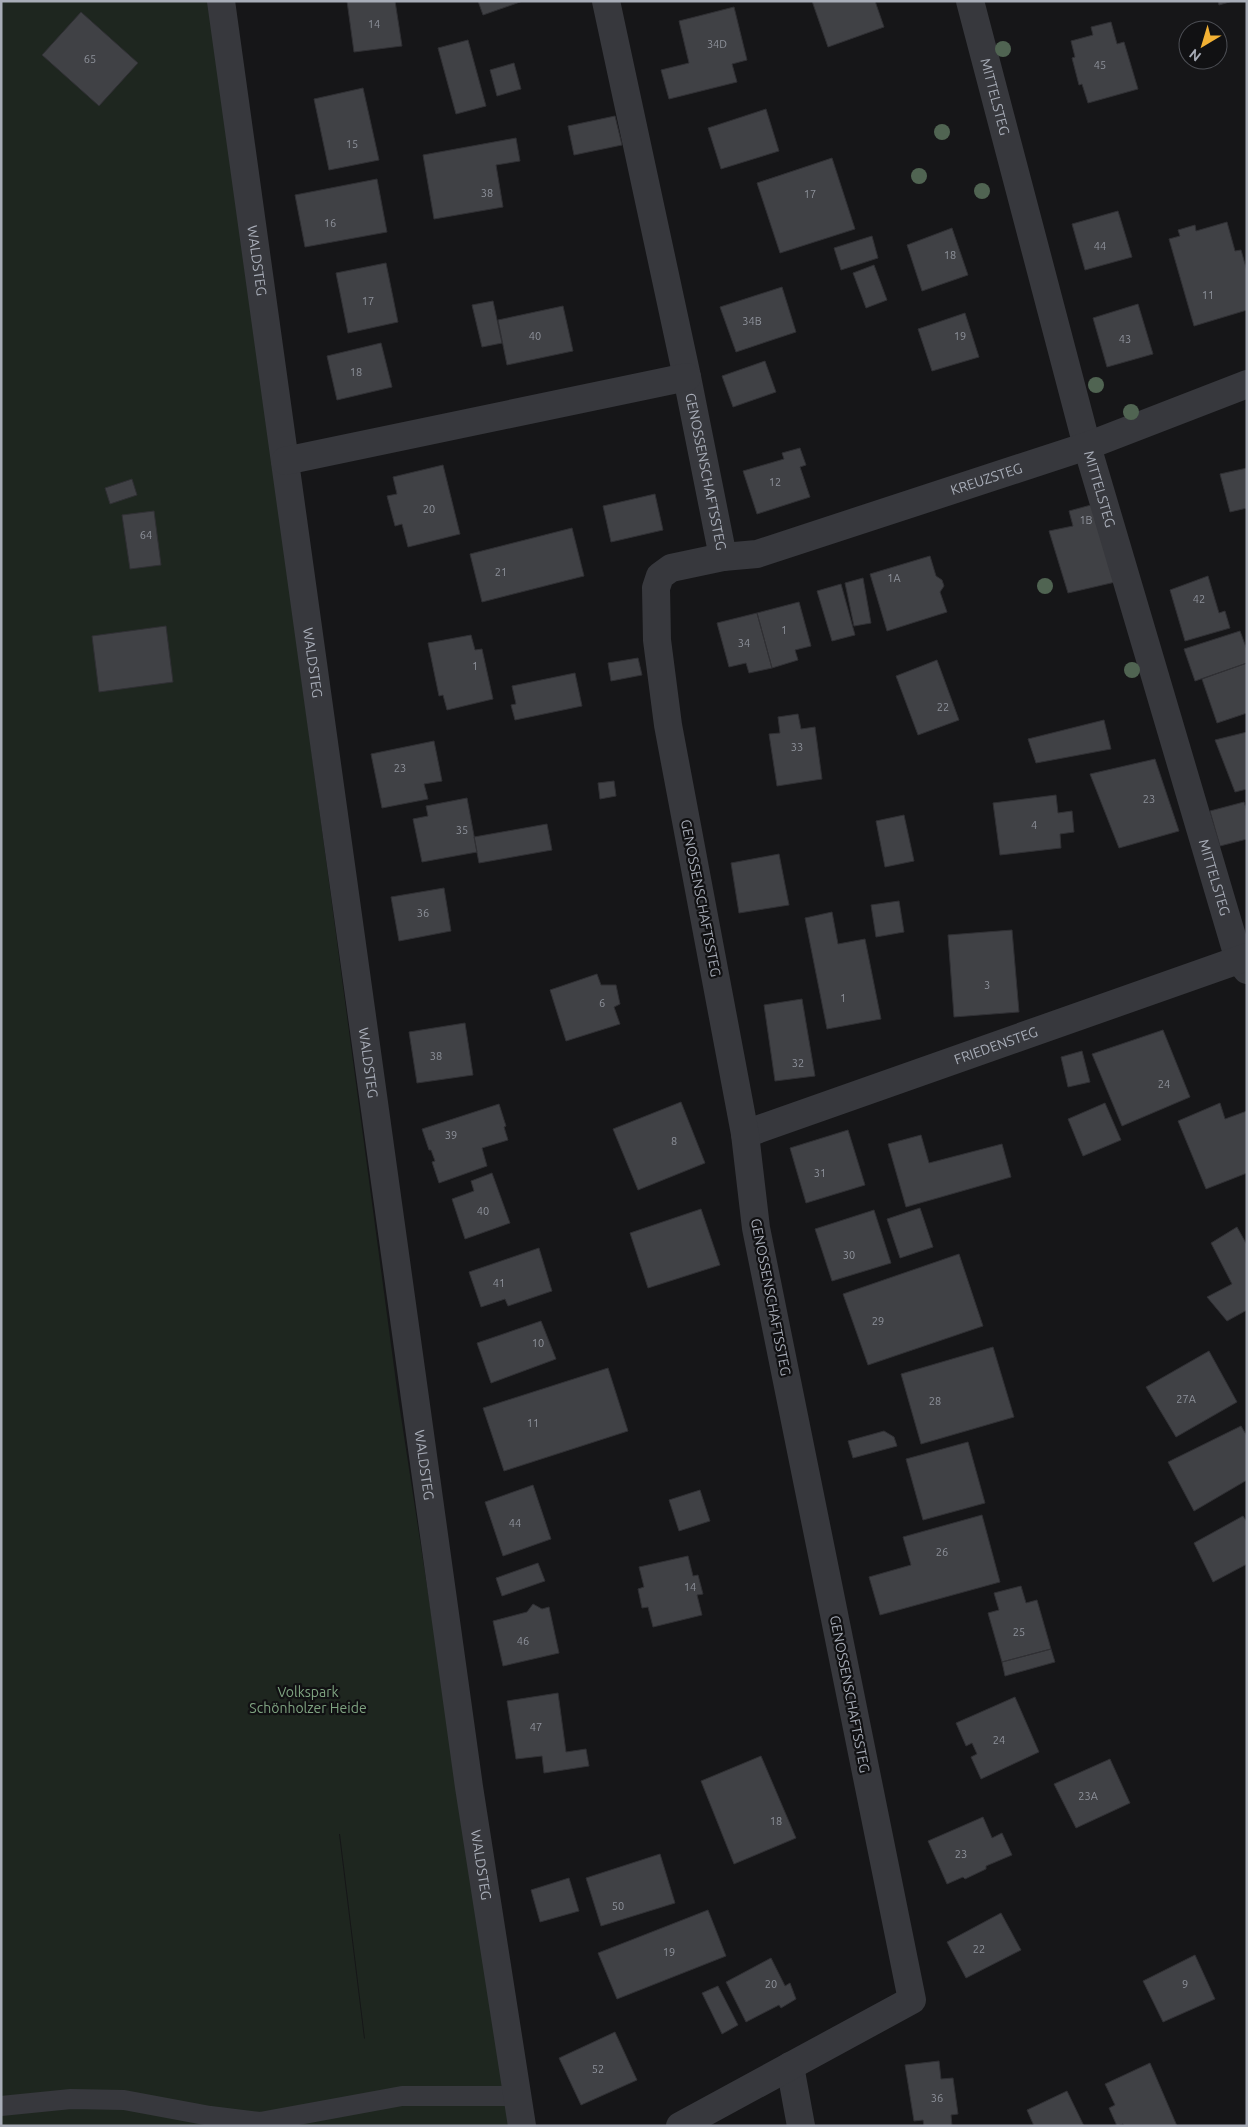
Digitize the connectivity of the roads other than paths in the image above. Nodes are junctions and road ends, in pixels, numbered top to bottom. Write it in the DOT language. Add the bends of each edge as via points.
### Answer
graph roads {
  1 [pos="221,1"];
  2 [pos="606,1"];
  3 [pos="970,1"];
  4 [pos="687,377"];
  5 [pos="1247,384"];
  6 [pos="1088,446"];
  7 [pos="285,461"];
  8 [pos="722,557"];
  9 [pos="1244,962"];
  10 [pos="745,1134"];
  11 [pos="790,2066"];
  12 [pos="517,2096"];
  13 [pos="1,2106"];
  14 [pos="522,2126"];
  15 [pos="680,2126"];
  16 [pos="801,2126"];
  1 -- 7 [label="street, WALDSTEG"];
  2 -- 4 [label="street, GENOSSENSCHAFTSSTEG"];
  3 -- 6 [label="street, MITTELSTEG"];
  4 -- 7 [label="street, GENOSSENSCHAFTSSTEG"];
  4 -- 8 [label="street, GENOSSENSCHAFTSSTEG"];
  5 -- 6 [label="street, KREUZSTEG"];
  6 -- 8 [label="street, KREUZSTEG" via="757,554"];
  6 -- 9 [label="street, MITTELSTEG"];
  7 -- 12 [label="street, WALDSTEG" via="469,1786"];
  8 -- 10 [label="street, GENOSSENSCHAFTSSTEG" via="671,568 660,576 656,588 657,640 668,725"];
  9 -- 10 [label="street, FRIEDENSTEG"];
  10 -- 11 [label="street, GENOSSENSCHAFTSSTEG" via="756,1228 912,2000"];
  11 -- 15 [label="street, GENOSSENSCHAFTSSTEG"];
  11 -- 16 [label="street"];
  12 -- 13 [label="lane" via="402,2096 260,2122 124,2100 71,2099"];
  12 -- 14 [label="street, WALDSTEG"];
}
